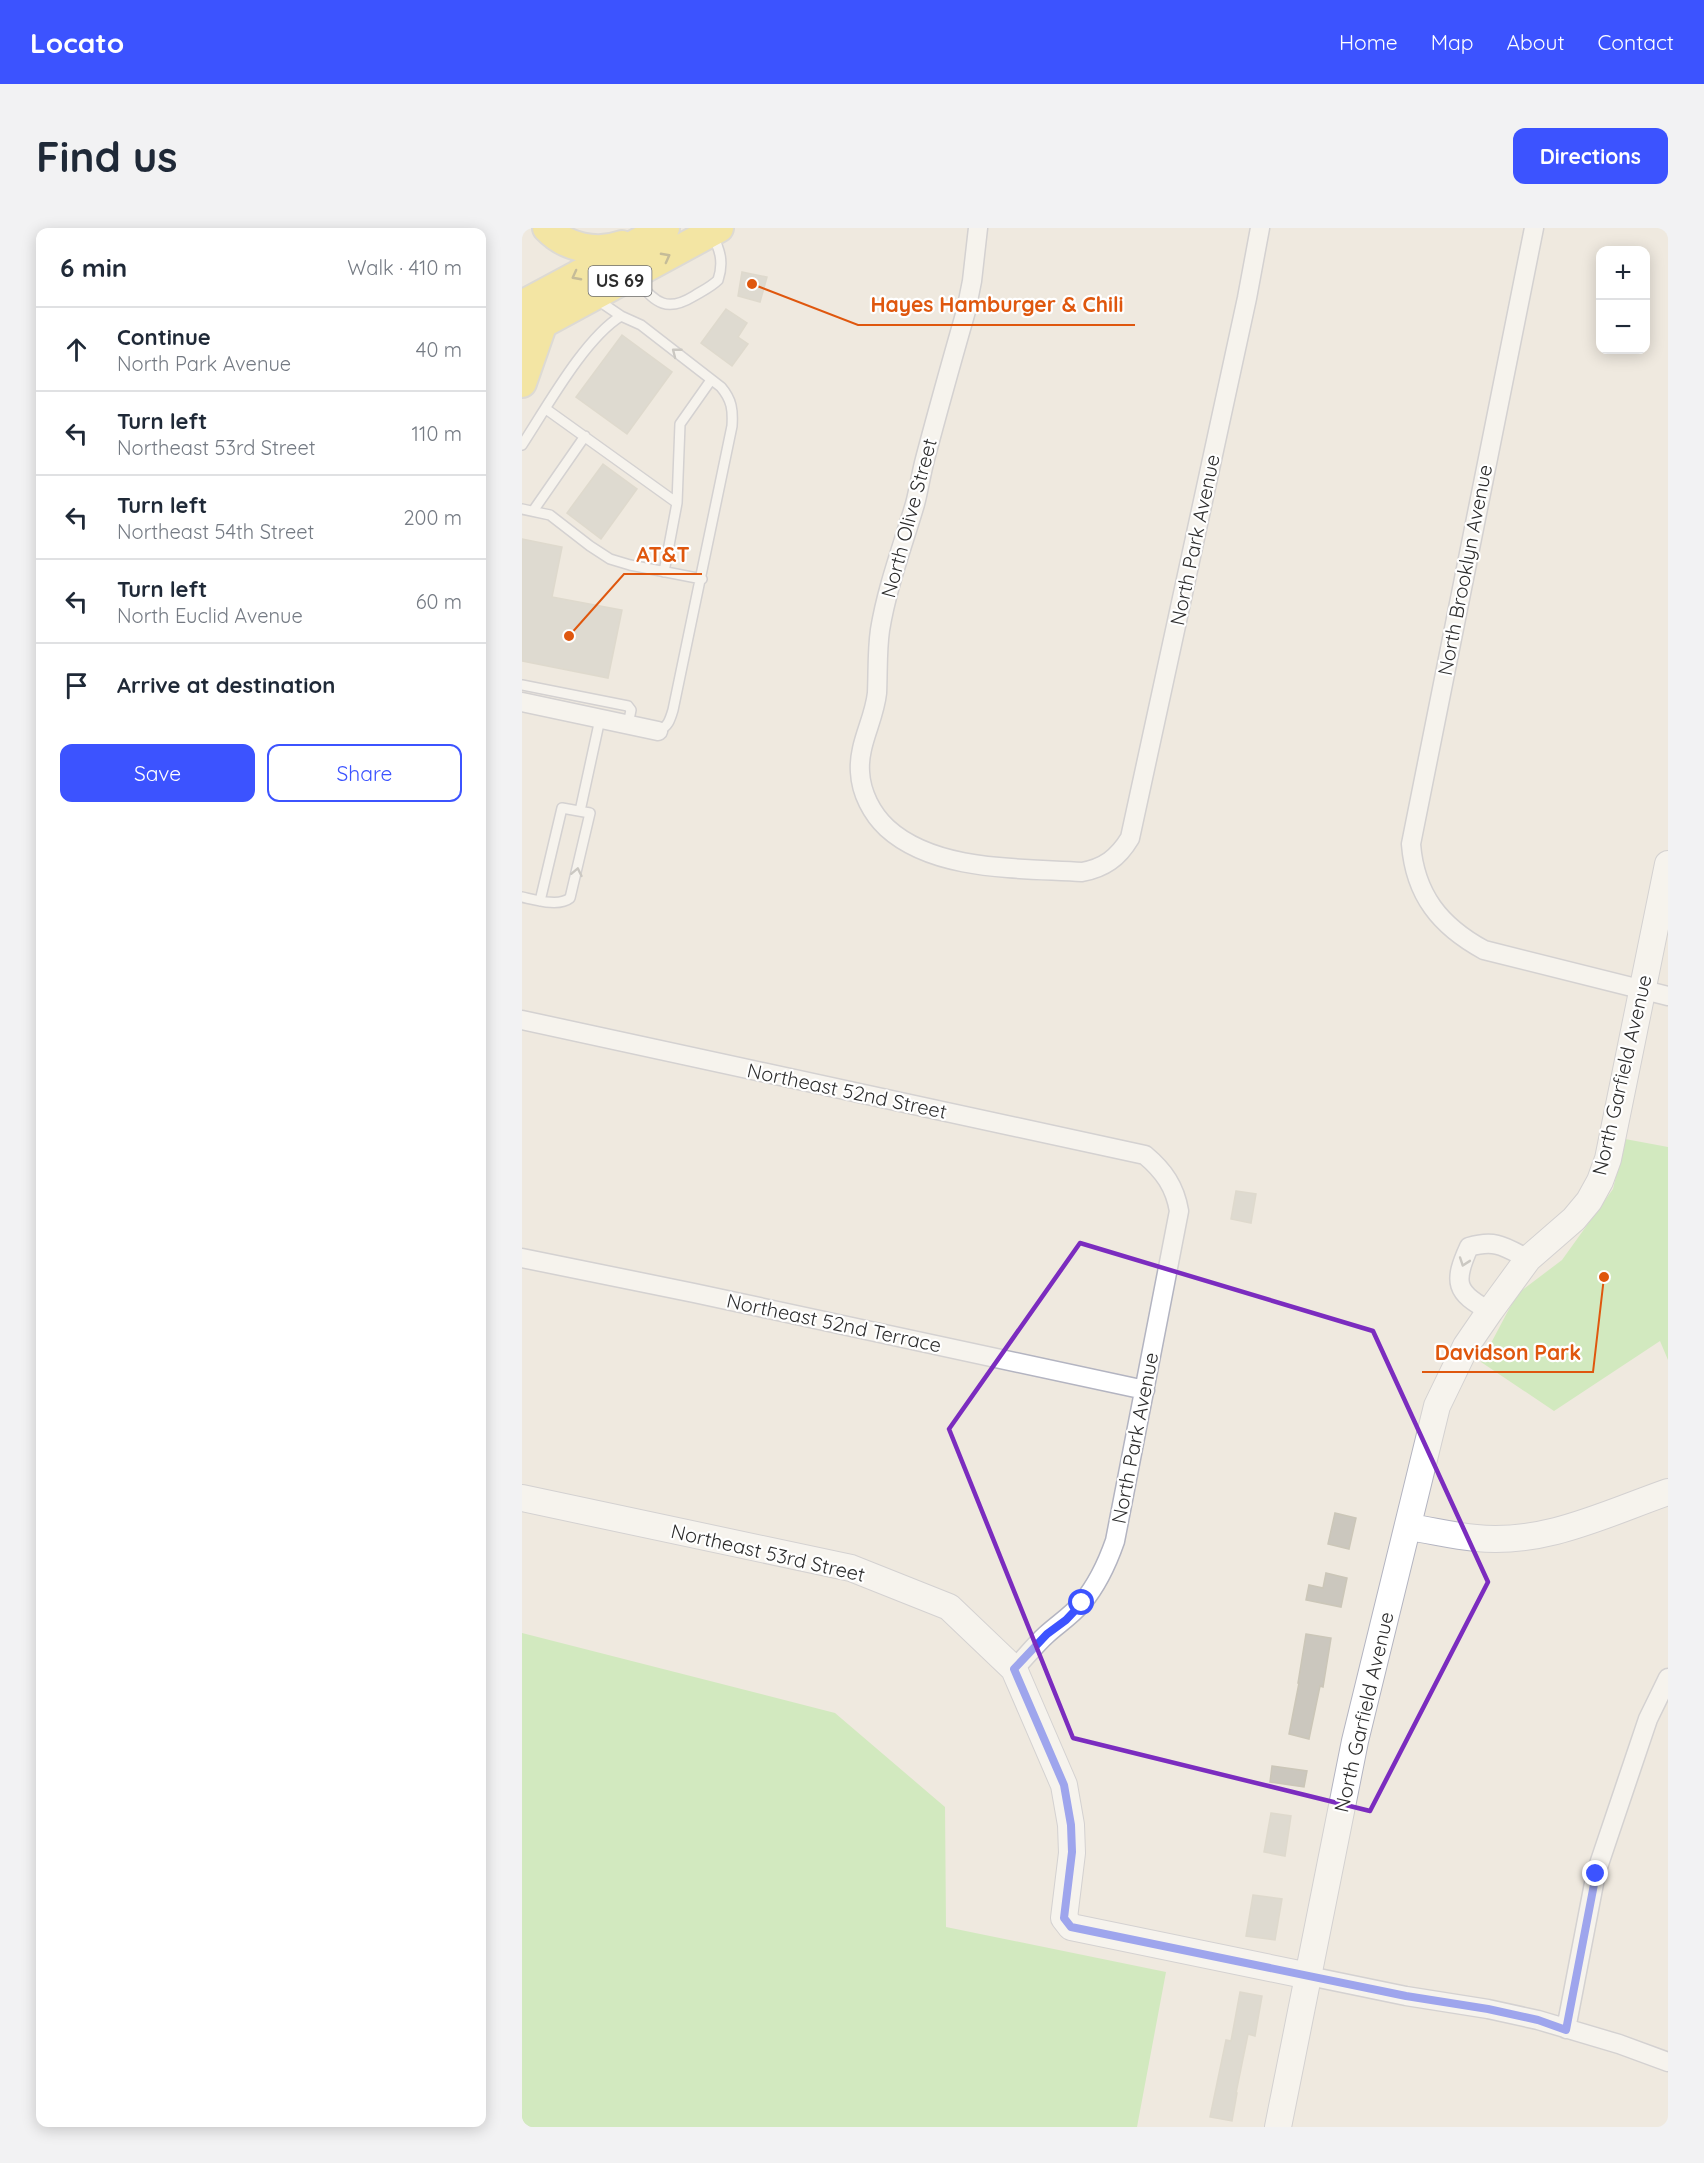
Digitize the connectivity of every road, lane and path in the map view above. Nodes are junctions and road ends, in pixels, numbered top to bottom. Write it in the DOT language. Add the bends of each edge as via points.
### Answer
graph roads {
  1 [pos="547,228"];
  2 [pos="978,228"];
  3 [pos="1260,228"];
  4 [pos="1533,228"];
  5 [pos="661,230"];
  6 [pos="715,230"];
  7 [pos="632,275"];
  8 [pos="592,297"];
  9 [pos="621,316"];
  10 [pos="529,321"];
  11 [pos="711,380"];
  12 [pos="522,383"];
  13 [pos="546,409"];
  14 [pos="585,436"];
  15 [pos="522,445"];
  16 [pos="677,503"];
  17 [pos="522,509"];
  18 [pos="533,511"];
  19 [pos="664,572"];
  20 [pos="702,579"];
  21 [pos="522,684"];
  22 [pos="522,702"];
  23 [pos="600,719"];
  24 [pos="628,724"];
  25 [pos="658,731"];
  26 [pos="580,812"];
  27 [pos="1124,849"];
  28 [pos="1668,864"];
  29 [pos="522,897"];
  30 [pos="540,901"];
  31 [pos="1642,990"];
  32 [pos="1668,996"];
  33 [pos="522,1020"];
  34 [pos="1165,1174"];
  35 [pos="522,1258"];
  36 [pos="1528,1260"];
  37 [pos="1490,1311"];
  38 [pos="1145,1390"];
  39 [pos="1668,1492"];
  40 [pos="522,1498"];
  41 [pos="1408,1527"];
  42 [pos="1014,1669"];
  43 [pos="1668,1678"];
  44 [pos="1309,1976"];
  45 [pos="1566,2030"];
  46 [pos="1668,2062"];
  47 [pos="1278,2127"];
  1 -- 5 [label="main road" via="582,248 609,250"];
  2 -- 27 [label="street, North Olive Street" via="966,311 880,630 877,694 859,763 862,787 887,828 945,858 969,865 1082,872 1105,865"];
  3 -- 27 [label="street, North Park Avenue" via="1130,838"];
  4 -- 31 [label="street, North Brooklyn Avenue" via="1411,844 1418,880 1433,909 1462,938 1484,950"];
  5 -- 10 [label="main road, US 69, one-way"];
  7 -- 6 [label="main road, US 69, one-way"];
  6 -- 7 [label="lane" via="721,252 718,280 681,304 661,303"];
  7 -- 8 [label="main road, US 69"];
  8 -- 9 [label="lane"];
  8 -- 10 [label="main road, US 69"];
  11 -- 9 [label="lane, one-way" via="641,325"];
  9 -- 13 [label="lane" via="600,332 583,353"];
  10 -- 12 [label="main road"];
  11 -- 16 [label="lane" via="680,424"];
  11 -- 20 [label="lane" via="729,396 733,408"];
  13 -- 14 [label="lane"];
  13 -- 15 [label="lane"];
  14 -- 16 [label="lane"];
  14 -- 18 [label="lane"];
  16 -- 19 [label="lane"];
  17 -- 18 [label="lane"];
  18 -- 19 [label="lane" via="550,515 610,559"];
  19 -- 20 [label="lane"];
  20 -- 25 [label="lane" via="673,710 669,722"];
  21 -- 24 [label="lane" via="628,706"];
  22 -- 23 [label="street"];
  23 -- 24 [label="street"];
  23 -- 26 [label="lane"];
  24 -- 25 [label="street"];
  26 -- 30 [label="lane" via="562,808"];
  30 -- 26 [label="lane, one-way" via="561,902 570,898 590,813"];
  28 -- 31 [label="street, North Garfield Avenue"];
  29 -- 30 [label="lane"];
  31 -- 32 [label="street, North Brooklyn Avenue"];
  31 -- 36 [label="street, North Garfield Avenue" via="1608,1159 1600,1181 1574,1219"];
  33 -- 34 [label="street, Northeast 52nd Street" via="1145,1155"];
  34 -- 38 [label="street, North Park Avenue" via="1179,1211"];
  35 -- 38 [label="street, Northeast 52nd Terrace"];
  36 -- 37 [label="street, North Garfield Avenue"];
  36 -- 37 [label="street, one-way" via="1499,1244 1469,1247 1461,1265 1459,1285 1469,1300"];
  37 -- 41 [label="street, North Garfield Avenue" via="1466,1346 1437,1406"];
  38 -- 42 [label="street, North Park Avenue" via="1115,1541 1107,1563 1082,1603"];
  39 -- 41 [label="street" via="1599,1519 1539,1535 1477,1538"];
  40 -- 42 [label="street, Northeast 53rd Street" via="851,1568 949,1606"];
  41 -- 44 [label="street, North Garfield Avenue" via="1355,1741"];
  42 -- 44 [label="street, Northeast 53rd Street" via="1067,1798 1072,1852 1064,1918 1071,1927"];
  43 -- 45 [label="street" via="1648,1719 1596,1874"];
  44 -- 45 [label="street" via="1488,2009"];
  44 -- 47 [label="street, North Garfield Avenue"];
  45 -- 46 [label="street"];
}
